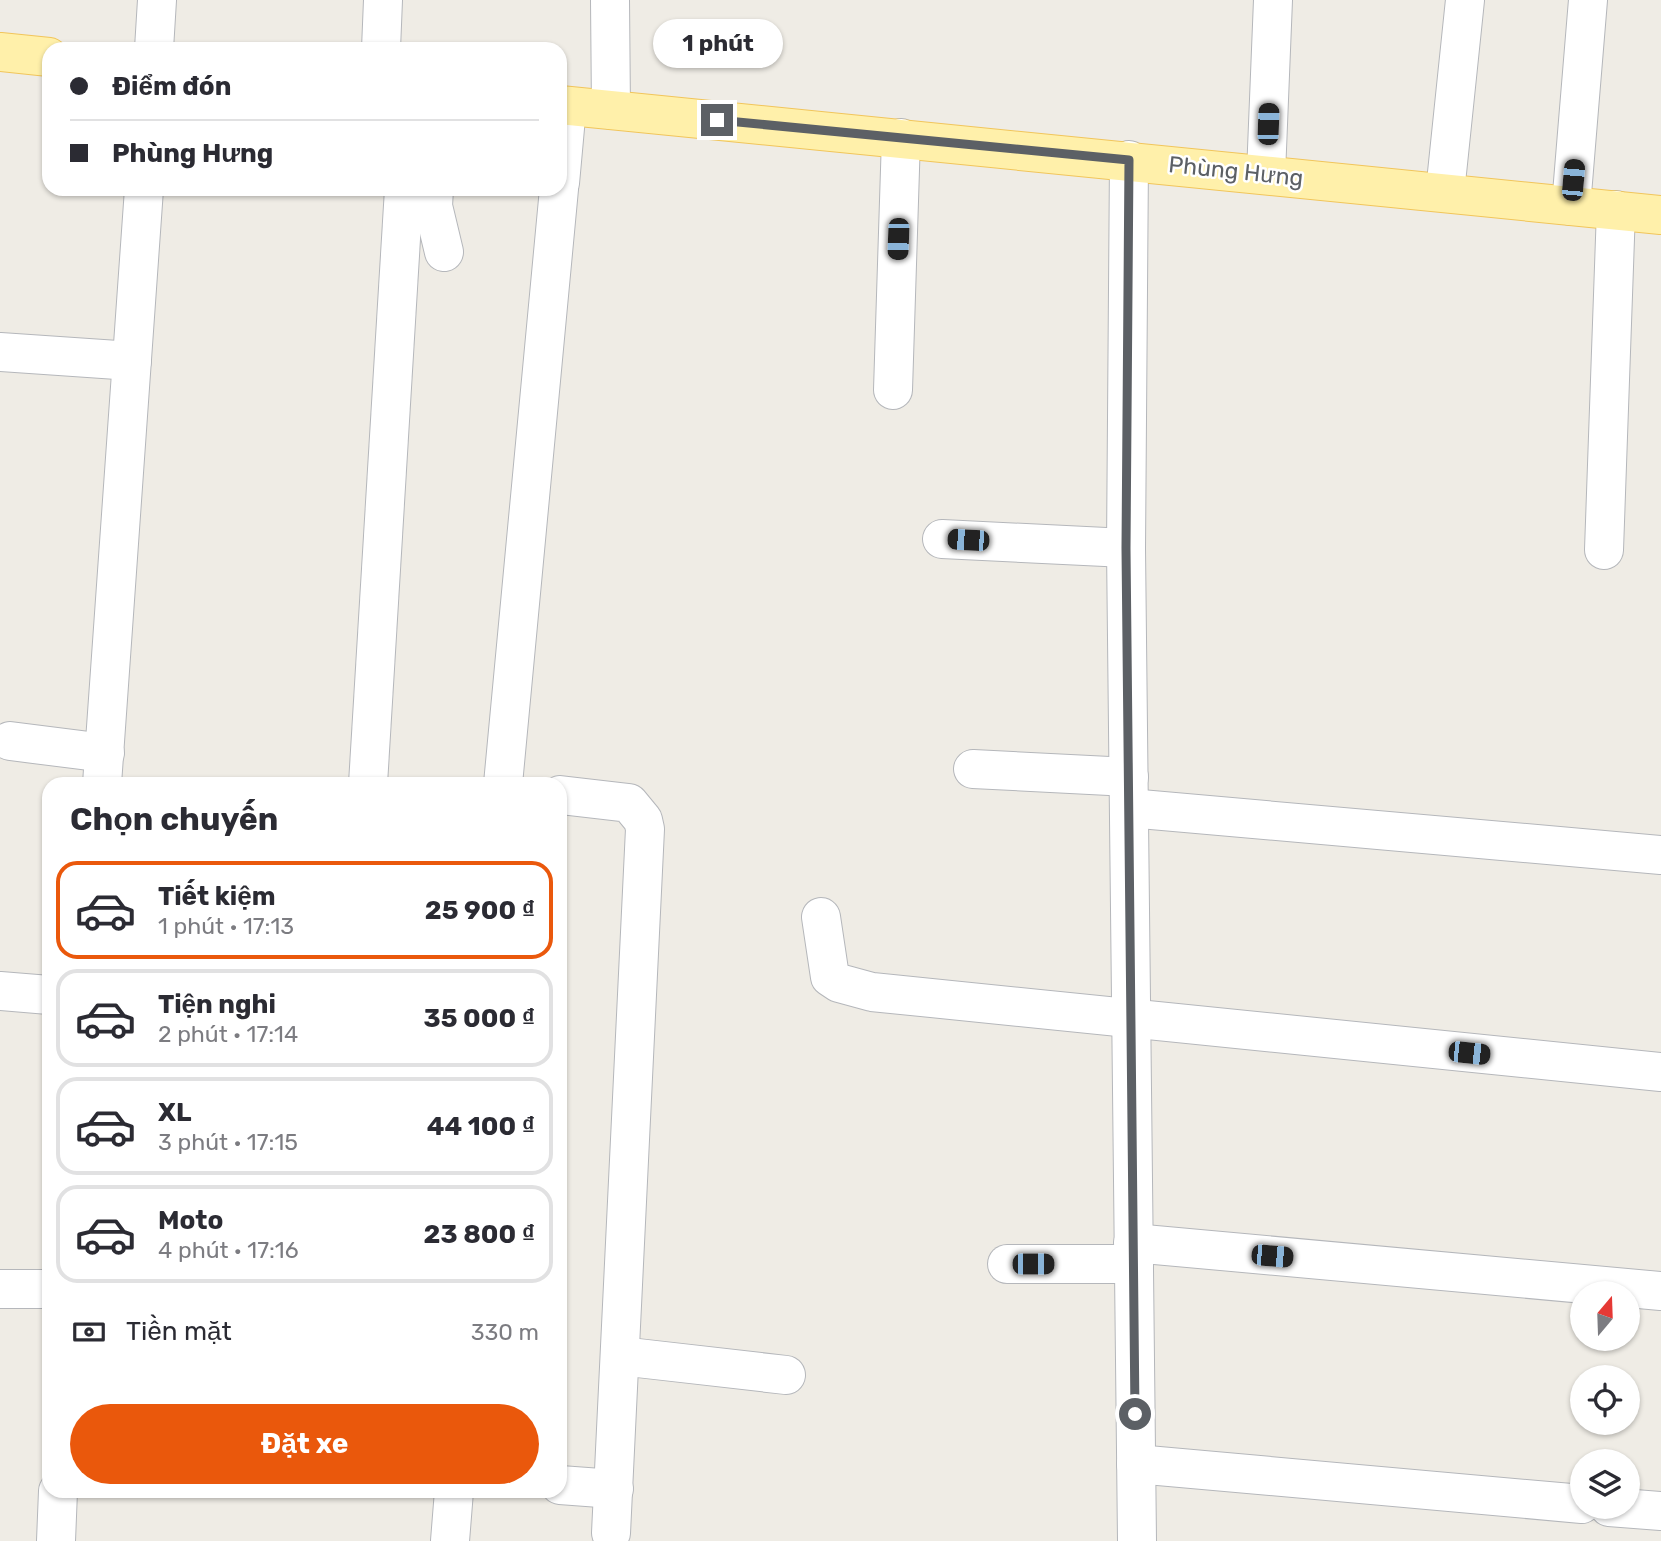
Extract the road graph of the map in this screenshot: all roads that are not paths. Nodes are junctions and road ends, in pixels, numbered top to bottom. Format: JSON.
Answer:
{"nodes":[{"id":1,"x":157,"y":0,"type":"edge"},
{"id":2,"x":383,"y":0,"type":"edge"},
{"id":3,"x":610,"y":0,"type":"edge"},
{"id":4,"x":1273,"y":0,"type":"edge"},
{"id":5,"x":1465,"y":0,"type":"edge"},
{"id":6,"x":1588,"y":0,"type":"edge"},
{"id":7,"x":154,"y":42,"type":"edge"},
{"id":8,"x":381,"y":42,"type":"edge"},
{"id":9,"x":0,"y":52,"type":"edge"},
{"id":10,"x":42,"y":56,"type":"edge"},
{"id":11,"x":567,"y":106,"type":"edge"},
{"id":12,"x":611,"y":110,"type":"junction"},
{"id":13,"x":901,"y":138,"type":"junction"},
{"id":14,"x":1129,"y":160,"type":"junction"},
{"id":15,"x":1266,"y":174,"type":"junction"},
{"id":16,"x":1445,"y":192,"type":"junction"},
{"id":17,"x":144,"y":196,"type":"edge"},
{"id":18,"x":404,"y":196,"type":"edge"},
{"id":19,"x":434,"y":196,"type":"edge"},
{"id":20,"x":558,"y":196,"type":"edge"},
{"id":21,"x":1571,"y":206,"type":"junction"},
{"id":22,"x":1616,"y":210,"type":"junction"},
{"id":23,"x":1661,"y":215,"type":"edge"},
{"id":24,"x":444,"y":252,"type":"dead end"},
{"id":25,"x":0,"y":352,"type":"edge"},
{"id":26,"x":132,"y":361,"type":"junction"},
{"id":27,"x":894,"y":390,"type":"dead end"},
{"id":28,"x":942,"y":539,"type":"dead end"},
{"id":29,"x":1126,"y":548,"type":"junction"},
{"id":30,"x":1604,"y":550,"type":"dead end"},
{"id":31,"x":10,"y":741,"type":"dead end"},
{"id":32,"x":104,"y":768,"type":"edge"},
{"id":33,"x":973,"y":769,"type":"dead end"},
{"id":34,"x":368,"y":777,"type":"edge"},
{"id":35,"x":504,"y":777,"type":"edge"},
{"id":36,"x":1129,"y":793,"type":"junction"},
{"id":37,"x":567,"y":796,"type":"edge"},
{"id":38,"x":1661,"y":855,"type":"edge"},
{"id":39,"x":821,"y":917,"type":"dead end"},
{"id":40,"x":0,"y":991,"type":"edge"},
{"id":41,"x":42,"y":994,"type":"edge"},
{"id":42,"x":1131,"y":1019,"type":"junction"},
{"id":43,"x":1661,"y":1072,"type":"edge"},
{"id":44,"x":1134,"y":1254,"type":"junction"},
{"id":45,"x":1007,"y":1264,"type":"dead end"},
{"id":46,"x":0,"y":1289,"type":"edge"},
{"id":47,"x":42,"y":1289,"type":"edge"},
{"id":48,"x":1661,"y":1291,"type":"edge"},
{"id":49,"x":620,"y":1356,"type":"junction"},
{"id":50,"x":786,"y":1375,"type":"dead end"},
{"id":51,"x":1136,"y":1464,"type":"junction"},
{"id":52,"x":567,"y":1486,"type":"edge"},
{"id":53,"x":614,"y":1489,"type":"junction"},
{"id":54,"x":58,"y":1498,"type":"edge"},
{"id":55,"x":453,"y":1498,"type":"edge"},
{"id":56,"x":1570,"y":1503,"type":"edge"},
{"id":57,"x":1640,"y":1509,"type":"edge"},
{"id":58,"x":1661,"y":1511,"type":"edge"},
{"id":59,"x":611,"y":1533,"type":"dead end"},
{"id":60,"x":56,"y":1541,"type":"edge"},
{"id":61,"x":450,"y":1541,"type":"edge"},
{"id":62,"x":1137,"y":1541,"type":"edge"}],
"edges":[{"from":1,"to":7,"type":"street"},
{"from":2,"to":8,"type":"street"},
{"from":3,"to":12,"type":"street"},
{"from":4,"to":15,"type":"street"},
{"from":5,"to":16,"type":"street"},
{"from":6,"to":21,"type":"street"},
{"from":9,"to":10,"type":"main road"},
{"from":11,"to":12,"type":"main road","name":"Phùng Hưng"},
{"from":12,"to":13,"type":"main road","name":"Phùng Hưng"},
{"from":13,"to":14,"type":"main road","name":"Phùng Hưng"},
{"from":13,"to":27,"type":"street"},
{"from":14,"to":15,"type":"main road","name":"Phùng Hưng"},
{"from":14,"to":29,"type":"street"},
{"from":15,"to":16,"type":"main road","name":"Phùng Hưng"},
{"from":16,"to":21,"type":"main road","name":"Phùng Hưng"},
{"from":17,"to":26,"type":"street"},
{"from":18,"to":34,"type":"street"},
{"from":19,"to":24,"type":"street"},
{"from":20,"to":35,"type":"street"},
{"from":21,"to":22,"type":"main road","name":"Phùng Hưng"},
{"from":22,"to":23,"type":"main road","name":"Phùng Hưng"},
{"from":22,"to":30,"type":"street"},
{"from":25,"to":26,"type":"street"},
{"from":26,"to":32,"type":"street"},
{"from":28,"to":29,"type":"street"},
{"from":29,"to":36,"type":"street"},
{"from":31,"to":32,"type":"street"},
{"from":33,"to":36,"type":"street"},
{"from":36,"to":38,"type":"street"},
{"from":36,"to":42,"type":"street"},
{"from":37,"to":49,"type":"street"},
{"from":39,"to":42,"type":"street"},
{"from":40,"to":41,"type":"street"},
{"from":42,"to":43,"type":"street"},
{"from":42,"to":44,"type":"street"},
{"from":44,"to":45,"type":"street"},
{"from":44,"to":48,"type":"street"},
{"from":44,"to":51,"type":"street"},
{"from":46,"to":47,"type":"street"},
{"from":49,"to":50,"type":"street"},
{"from":49,"to":53,"type":"street"},
{"from":51,"to":56,"type":"street"},
{"from":51,"to":62,"type":"street"},
{"from":52,"to":53,"type":"street"},
{"from":53,"to":59,"type":"street"},
{"from":54,"to":60,"type":"street"},
{"from":55,"to":61,"type":"street"},
{"from":57,"to":58,"type":"street"}]}
